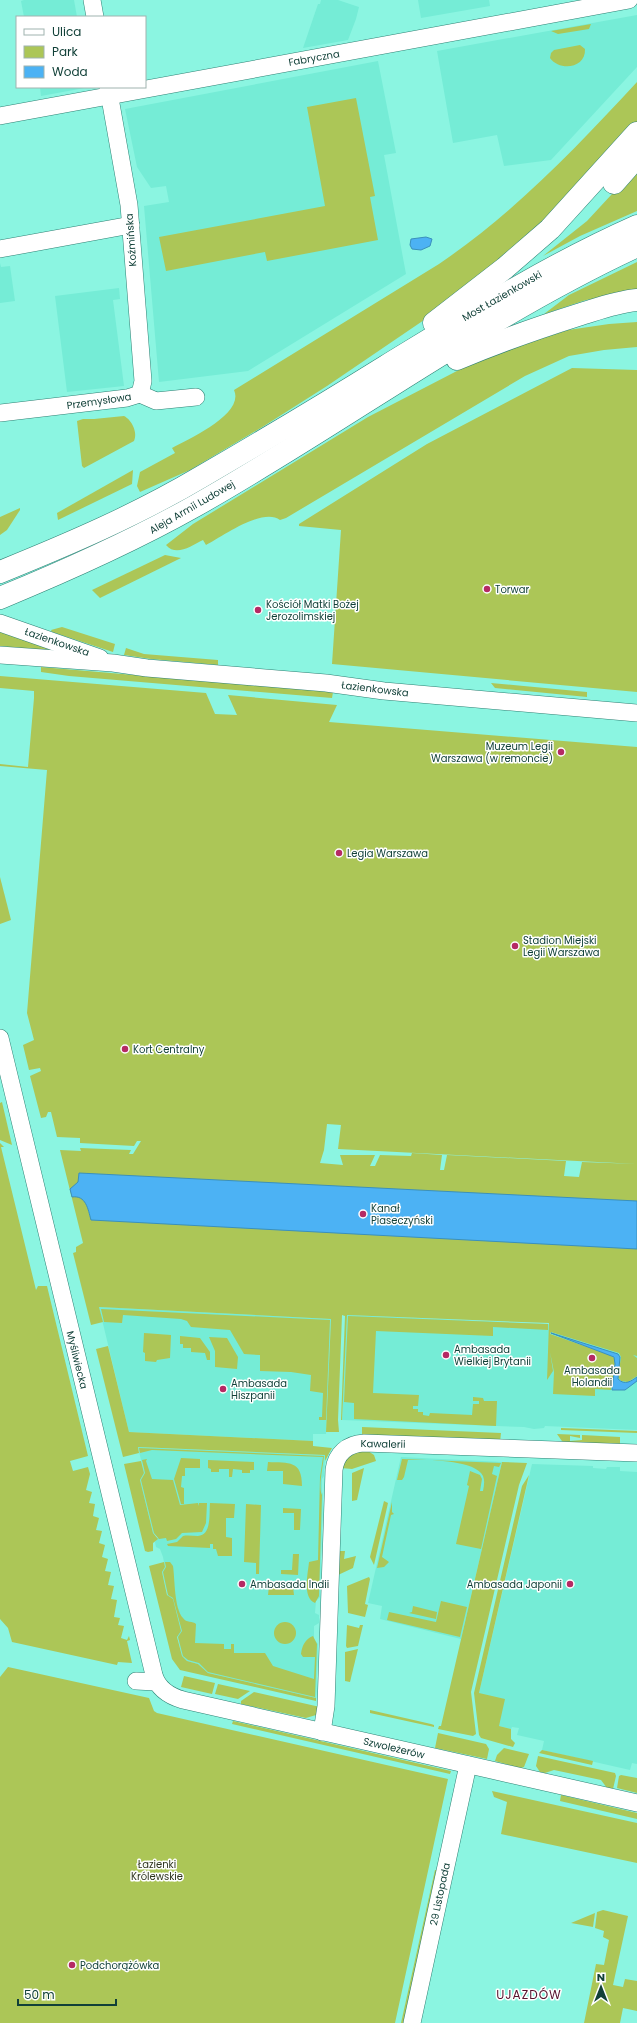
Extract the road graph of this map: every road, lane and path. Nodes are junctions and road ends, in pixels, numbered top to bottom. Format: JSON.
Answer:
{"nodes":[{"id":1,"x":92,"y":0,"type":"edge"},
{"id":2,"x":629,"y":0,"type":"edge"},
{"id":3,"x":95,"y":16,"type":"edge"},
{"id":4,"x":146,"y":85,"type":"edge"},
{"id":5,"x":126,"y":88,"type":"edge"},
{"id":6,"x":109,"y":91,"type":"edge"},
{"id":7,"x":0,"y":116,"type":"edge"},
{"id":8,"x":637,"y":133,"type":"edge"},
{"id":9,"x":637,"y":157,"type":"edge"},
{"id":10,"x":131,"y":225,"type":"junction"},
{"id":11,"x":637,"y":226,"type":"edge"},
{"id":12,"x":550,"y":229,"type":"junction"},
{"id":13,"x":637,"y":246,"type":"edge"},
{"id":14,"x":0,"y":249,"type":"edge"},
{"id":15,"x":637,"y":300,"type":"edge"},
{"id":16,"x":576,"y":316,"type":"junction"},
{"id":17,"x":637,"y":316,"type":"edge"},
{"id":18,"x":372,"y":375,"type":"junction"},
{"id":19,"x":140,"y":394,"type":"junction"},
{"id":20,"x":196,"y":397,"type":"dead end"},
{"id":21,"x":374,"y":397,"type":"junction"},
{"id":22,"x":0,"y":413,"type":"edge"},
{"id":23,"x":7,"y":569,"type":"edge"},
{"id":24,"x":0,"y":598,"type":"edge"},
{"id":25,"x":0,"y":623,"type":"edge"},
{"id":26,"x":0,"y":655,"type":"edge"},
{"id":27,"x":113,"y":663,"type":"junction"},
{"id":28,"x":637,"y":713,"type":"edge"},
{"id":29,"x":0,"y":1038,"type":"edge"},
{"id":30,"x":637,"y":1453,"type":"edge"},
{"id":31,"x":136,"y":1682,"type":"dead end"},
{"id":32,"x":156,"y":1682,"type":"junction"},
{"id":33,"x":322,"y":1732,"type":"junction"},
{"id":34,"x":468,"y":1765,"type":"junction"},
{"id":35,"x":637,"y":1803,"type":"edge"},
{"id":36,"x":412,"y":2023,"type":"edge"}],
"edges":[{"from":1,"to":3,"type":"street"},
{"from":2,"to":4,"type":"street","name":"Fabryczna"},
{"from":5,"to":6,"type":"street","name":"Fabryczna"},
{"from":6,"to":7,"type":"street","name":"Fabryczna"},
{"from":6,"to":10,"type":"street","name":"Koźmińska"},
{"from":8,"to":12,"type":"main road"},
{"from":9,"to":12,"type":"main road"},
{"from":10,"to":14,"type":"street"},
{"from":10,"to":19,"type":"street","name":"Koźmińska"},
{"from":11,"to":18,"type":"main road","name":"Most Łazienkowski"},
{"from":12,"to":18,"type":"main road"},
{"from":13,"to":21,"type":"main road","name":"Most Łazienkowski"},
{"from":15,"to":16,"type":"main road"},
{"from":16,"to":17,"type":"main road"},
{"from":16,"to":21,"type":"main road"},
{"from":18,"to":23,"type":"main road"},
{"from":19,"to":20,"type":"street","name":"Przemysłowa"},
{"from":19,"to":22,"type":"street","name":"Przemysłowa"},
{"from":21,"to":24,"type":"main road","name":"Aleja Armii Ludowej"},
{"from":25,"to":27,"type":"street","name":"Łazienkowska"},
{"from":26,"to":27,"type":"street","name":"Łazienkowska"},
{"from":27,"to":28,"type":"street","name":"Łazienkowska"},
{"from":29,"to":32,"type":"street","name":"Myśliwiecka"},
{"from":30,"to":33,"type":"street","name":"Kawalerii"},
{"from":31,"to":32,"type":"street"},
{"from":32,"to":33,"type":"street","name":"Szwoleżerów"},
{"from":33,"to":34,"type":"street","name":"Szwoleżerów"},
{"from":34,"to":35,"type":"street","name":"Szwoleżerów"},
{"from":34,"to":36,"type":"street","name":"29 Listopada"}]}
